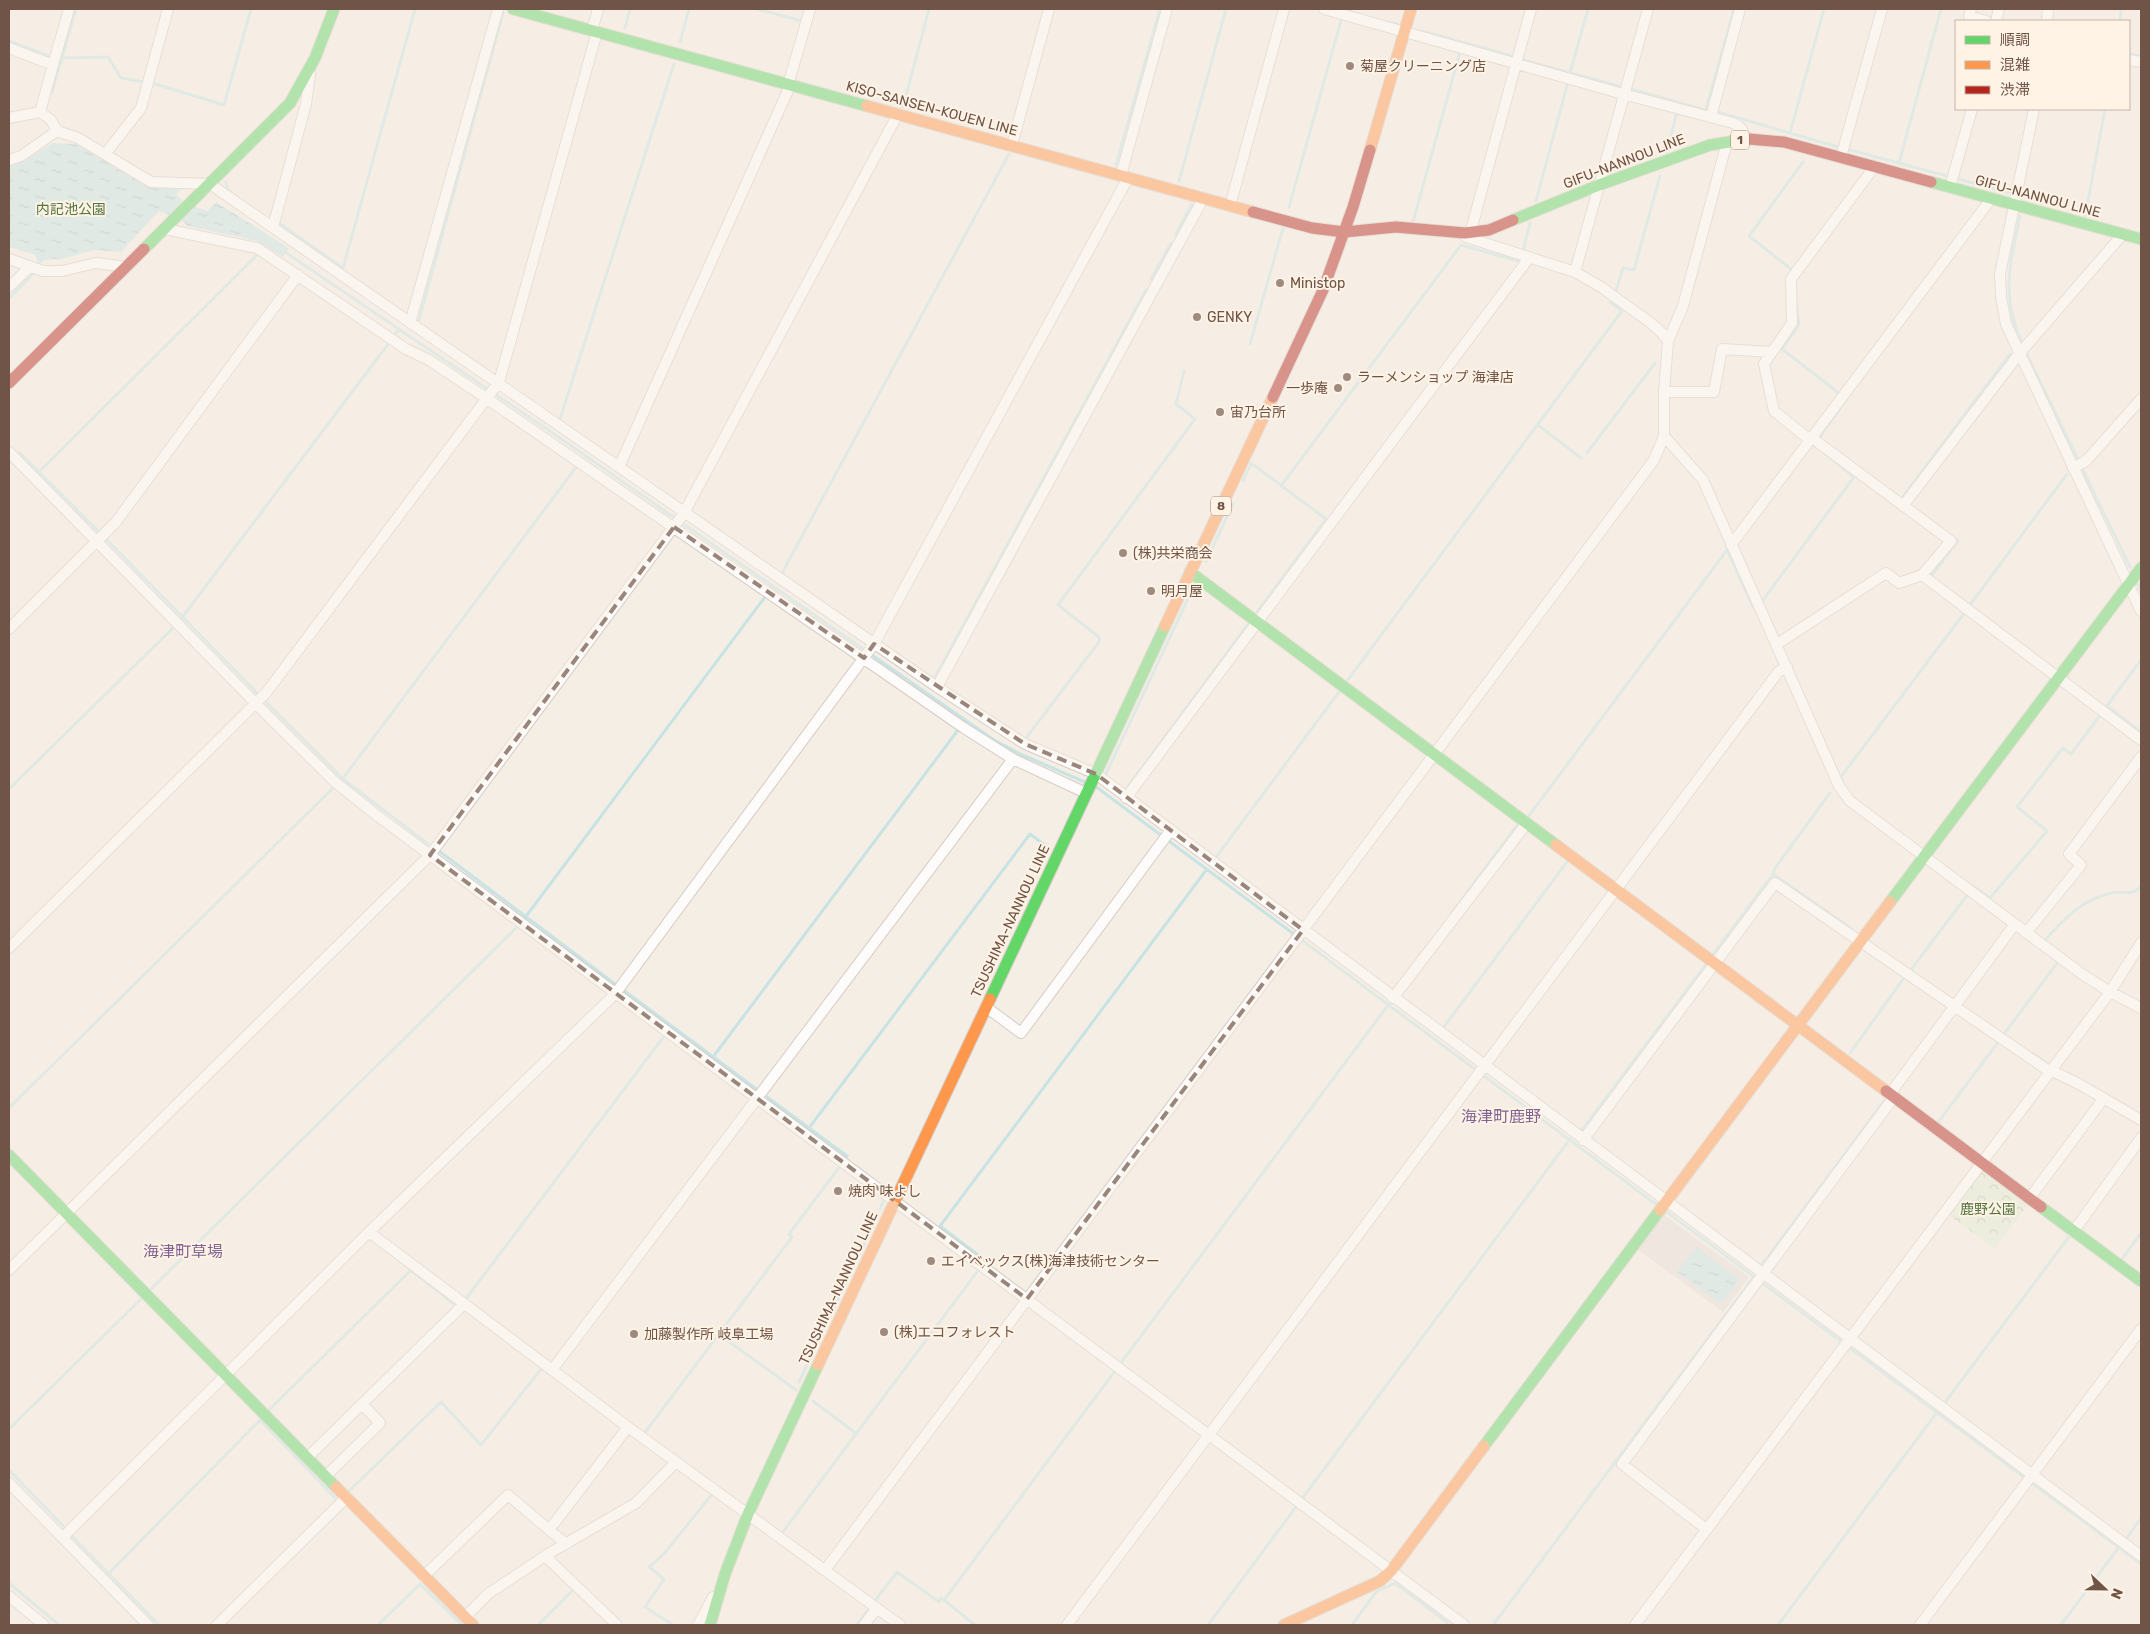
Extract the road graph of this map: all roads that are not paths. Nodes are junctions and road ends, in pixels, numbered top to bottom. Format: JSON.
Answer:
{"nodes":[{"id":1,"x":69,"y":9,"type":"edge"},
{"id":2,"x":168,"y":9,"type":"edge"},
{"id":3,"x":334,"y":9,"type":"edge"},
{"id":4,"x":498,"y":9,"type":"edge"},
{"id":5,"x":512,"y":9,"type":"edge"},
{"id":6,"x":598,"y":9,"type":"edge"},
{"id":7,"x":810,"y":9,"type":"edge"},
{"id":8,"x":1049,"y":9,"type":"edge"},
{"id":9,"x":1167,"y":9,"type":"edge"},
{"id":10,"x":1284,"y":9,"type":"edge"},
{"id":11,"x":1324,"y":9,"type":"edge"},
{"id":12,"x":1411,"y":9,"type":"edge"},
{"id":13,"x":1531,"y":9,"type":"edge"},
{"id":14,"x":1648,"y":9,"type":"edge"},
{"id":15,"x":1740,"y":9,"type":"edge"},
{"id":16,"x":1882,"y":9,"type":"edge"},
{"id":17,"x":1971,"y":9,"type":"edge"},
{"id":18,"x":1983,"y":20,"type":"edge"},
{"id":19,"x":1405,"y":31,"type":"junction"},
{"id":20,"x":594,"y":32,"type":"junction"},
{"id":21,"x":9,"y":48,"type":"edge"},
{"id":22,"x":1516,"y":63,"type":"junction"},
{"id":23,"x":53,"y":65,"type":"junction"},
{"id":24,"x":312,"y":68,"type":"junction"},
{"id":25,"x":789,"y":86,"type":"junction"},
{"id":26,"x":1623,"y":94,"type":"junction"},
{"id":27,"x":1972,"y":110,"type":"edge"},
{"id":28,"x":2034,"y":110,"type":"edge"},
{"id":29,"x":40,"y":112,"type":"junction"},
{"id":30,"x":898,"y":114,"type":"junction"},
{"id":31,"x":1711,"y":117,"type":"junction"},
{"id":32,"x":9,"y":118,"type":"edge"},
{"id":33,"x":56,"y":131,"type":"junction"},
{"id":34,"x":1744,"y":139,"type":"junction"},
{"id":35,"x":1727,"y":142,"type":"junction"},
{"id":36,"x":1012,"y":145,"type":"junction"},
{"id":37,"x":106,"y":153,"type":"junction"},
{"id":38,"x":1841,"y":157,"type":"junction"},
{"id":39,"x":9,"y":160,"type":"edge"},
{"id":40,"x":1875,"y":166,"type":"junction"},
{"id":41,"x":1124,"y":177,"type":"junction"},
{"id":42,"x":210,"y":184,"type":"junction"},
{"id":43,"x":1598,"y":186,"type":"junction"},
{"id":44,"x":1950,"y":187,"type":"junction"},
{"id":45,"x":1204,"y":199,"type":"junction"},
{"id":46,"x":1991,"y":199,"type":"junction"},
{"id":47,"x":2014,"y":205,"type":"junction"},
{"id":48,"x":1230,"y":206,"type":"junction"},
{"id":49,"x":273,"y":227,"type":"junction"},
{"id":50,"x":165,"y":229,"type":"junction"},
{"id":51,"x":1344,"y":232,"type":"junction"},
{"id":52,"x":2123,"y":234,"type":"junction"},
{"id":53,"x":1466,"y":235,"type":"junction"},
{"id":54,"x":2141,"y":239,"type":"edge"},
{"id":55,"x":1527,"y":257,"type":"junction"},
{"id":56,"x":9,"y":259,"type":"edge"},
{"id":57,"x":30,"y":267,"type":"junction"},
{"id":58,"x":127,"y":267,"type":"junction"},
{"id":59,"x":1575,"y":272,"type":"junction"},
{"id":60,"x":298,"y":275,"type":"junction"},
{"id":61,"x":9,"y":287,"type":"edge"},
{"id":62,"x":410,"y":323,"type":"junction"},
{"id":63,"x":1668,"y":341,"type":"junction"},
{"id":64,"x":1772,"y":352,"type":"junction"},
{"id":65,"x":2019,"y":354,"type":"junction"},
{"id":66,"x":9,"y":383,"type":"edge"},
{"id":67,"x":497,"y":384,"type":"junction"},
{"id":68,"x":1664,"y":392,"type":"junction"},
{"id":69,"x":487,"y":398,"type":"junction"},
{"id":70,"x":2141,"y":398,"type":"edge"},
{"id":71,"x":1664,"y":436,"type":"junction"},
{"id":72,"x":1811,"y":439,"type":"junction"},
{"id":73,"x":9,"y":452,"type":"edge"},
{"id":74,"x":619,"y":467,"type":"junction"},
{"id":75,"x":2073,"y":468,"type":"junction"},
{"id":76,"x":1903,"y":506,"type":"junction"},
{"id":77,"x":684,"y":514,"type":"junction"},
{"id":78,"x":674,"y":527,"type":"junction"},
{"id":79,"x":98,"y":541,"type":"junction"},
{"id":80,"x":1731,"y":545,"type":"junction"},
{"id":81,"x":2141,"y":568,"type":"edge"},
{"id":82,"x":1190,"y":572,"type":"junction"},
{"id":83,"x":1922,"y":575,"type":"junction"},
{"id":84,"x":2128,"y":584,"type":"junction"},
{"id":85,"x":2141,"y":611,"type":"edge"},
{"id":86,"x":1258,"y":622,"type":"junction"},
{"id":87,"x":9,"y":629,"type":"edge"},
{"id":88,"x":1777,"y":644,"type":"junction"},
{"id":89,"x":873,"y":645,"type":"junction"},
{"id":90,"x":864,"y":658,"type":"junction"},
{"id":91,"x":1787,"y":667,"type":"junction"},
{"id":92,"x":2058,"y":676,"type":"junction"},
{"id":93,"x":937,"y":687,"type":"junction"},
{"id":94,"x":257,"y":703,"type":"junction"},
{"id":95,"x":2141,"y":740,"type":"edge"},
{"id":96,"x":1434,"y":754,"type":"junction"},
{"id":97,"x":2141,"y":757,"type":"edge"},
{"id":98,"x":1013,"y":759,"type":"junction"},
{"id":99,"x":1095,"y":776,"type":"junction"},
{"id":100,"x":1087,"y":791,"type":"junction"},
{"id":101,"x":1126,"y":798,"type":"junction"},
{"id":102,"x":1526,"y":823,"type":"junction"},
{"id":103,"x":1169,"y":832,"type":"junction"},
{"id":104,"x":430,"y":854,"type":"junction"},
{"id":105,"x":1924,"y":856,"type":"junction"},
{"id":106,"x":1616,"y":889,"type":"junction"},
{"id":107,"x":2015,"y":924,"type":"junction"},
{"id":108,"x":2026,"y":933,"type":"junction"},
{"id":109,"x":1300,"y":934,"type":"junction"},
{"id":110,"x":1862,"y":939,"type":"junction"},
{"id":111,"x":2141,"y":943,"type":"edge"},
{"id":112,"x":9,"y":948,"type":"edge"},
{"id":113,"x":1711,"y":961,"type":"junction"},
{"id":114,"x":2110,"y":992,"type":"junction"},
{"id":115,"x":615,"y":994,"type":"junction"},
{"id":116,"x":1394,"y":998,"type":"junction"},
{"id":117,"x":1956,"y":1003,"type":"junction"},
{"id":118,"x":986,"y":1007,"type":"junction"},
{"id":119,"x":2141,"y":1008,"type":"edge"},
{"id":120,"x":1798,"y":1026,"type":"junction"},
{"id":121,"x":1482,"y":1071,"type":"junction"},
{"id":122,"x":2049,"y":1071,"type":"junction"},
{"id":123,"x":1892,"y":1095,"type":"junction"},
{"id":124,"x":2104,"y":1098,"type":"junction"},
{"id":125,"x":758,"y":1099,"type":"junction"},
{"id":126,"x":2141,"y":1120,"type":"edge"},
{"id":127,"x":1580,"y":1137,"type":"junction"},
{"id":128,"x":2141,"y":1138,"type":"edge"},
{"id":129,"x":9,"y":1155,"type":"edge"},
{"id":130,"x":1981,"y":1162,"type":"junction"},
{"id":131,"x":2029,"y":1198,"type":"junction"},
{"id":132,"x":895,"y":1202,"type":"junction"},
{"id":133,"x":1663,"y":1205,"type":"junction"},
{"id":134,"x":66,"y":1214,"type":"junction"},
{"id":135,"x":369,"y":1232,"type":"junction"},
{"id":136,"x":2073,"y":1232,"type":"junction"},
{"id":137,"x":9,"y":1270,"type":"edge"},
{"id":138,"x":1759,"y":1278,"type":"junction"},
{"id":139,"x":2141,"y":1281,"type":"edge"},
{"id":140,"x":1027,"y":1299,"type":"junction"},
{"id":141,"x":464,"y":1304,"type":"junction"},
{"id":142,"x":2141,"y":1329,"type":"edge"},
{"id":143,"x":1846,"y":1342,"type":"junction"},
{"id":144,"x":552,"y":1370,"type":"junction"},
{"id":145,"x":227,"y":1375,"type":"junction"},
{"id":146,"x":362,"y":1404,"type":"junction"},
{"id":147,"x":628,"y":1427,"type":"junction"},
{"id":148,"x":1209,"y":1435,"type":"junction"},
{"id":149,"x":308,"y":1457,"type":"junction"},
{"id":150,"x":676,"y":1462,"type":"junction"},
{"id":151,"x":326,"y":1476,"type":"junction"},
{"id":152,"x":2030,"y":1478,"type":"junction"},
{"id":153,"x":9,"y":1483,"type":"edge"},
{"id":154,"x":347,"y":1497,"type":"junction"},
{"id":155,"x":748,"y":1514,"type":"junction"},
{"id":156,"x":1706,"y":1529,"type":"junction"},
{"id":157,"x":549,"y":1530,"type":"junction"},
{"id":158,"x":63,"y":1537,"type":"junction"},
{"id":159,"x":566,"y":1544,"type":"junction"},
{"id":160,"x":545,"y":1556,"type":"junction"},
{"id":161,"x":2141,"y":1556,"type":"edge"},
{"id":162,"x":825,"y":1570,"type":"junction"},
{"id":163,"x":1391,"y":1570,"type":"junction"},
{"id":164,"x":725,"y":1574,"type":"junction"},
{"id":165,"x":424,"y":1576,"type":"junction"},
{"id":166,"x":9,"y":1596,"type":"edge"},
{"id":167,"x":877,"y":1608,"type":"junction"},
{"id":168,"x":469,"y":1621,"type":"edge"},
{"id":169,"x":1458,"y":1623,"type":"edge"},
{"id":170,"x":44,"y":1625,"type":"edge"},
{"id":171,"x":148,"y":1625,"type":"edge"},
{"id":172,"x":217,"y":1625,"type":"edge"},
{"id":173,"x":617,"y":1625,"type":"edge"},
{"id":174,"x":698,"y":1625,"type":"edge"},
{"id":175,"x":710,"y":1625,"type":"edge"},
{"id":176,"x":864,"y":1625,"type":"edge"},
{"id":177,"x":900,"y":1625,"type":"edge"},
{"id":178,"x":1067,"y":1625,"type":"edge"},
{"id":179,"x":1284,"y":1625,"type":"edge"},
{"id":180,"x":1635,"y":1625,"type":"edge"},
{"id":181,"x":1920,"y":1625,"type":"edge"}],
"edges":[{"from":1,"to":23,"type":"street"},
{"from":2,"to":37,"type":"street"},
{"from":3,"to":24,"type":"street"},
{"from":4,"to":62,"type":"street"},
{"from":5,"to":20,"type":"street","name":"KISO-SANSEN-KOUEN LINE"},
{"from":6,"to":20,"type":"street"},
{"from":7,"to":25,"type":"street"},
{"from":8,"to":36,"type":"street"},
{"from":9,"to":41,"type":"street"},
{"from":10,"to":48,"type":"street"},
{"from":11,"to":19,"type":"street"},
{"from":12,"to":19,"type":"street"},
{"from":13,"to":22,"type":"street"},
{"from":14,"to":26,"type":"street"},
{"from":15,"to":31,"type":"street"},
{"from":16,"to":38,"type":"street"},
{"from":17,"to":18,"type":"street"},
{"from":19,"to":22,"type":"street"},
{"from":19,"to":51,"type":"street"},
{"from":20,"to":25,"type":"street","name":"KISO-SANSEN-KOUEN LINE"},
{"from":20,"to":67,"type":"street"},
{"from":21,"to":23,"type":"street"},
{"from":22,"to":26,"type":"street"},
{"from":22,"to":53,"type":"street"},
{"from":23,"to":29,"type":"street"},
{"from":24,"to":42,"type":"street"},
{"from":24,"to":49,"type":"street"},
{"from":25,"to":30,"type":"street","name":"KISO-SANSEN-KOUEN LINE"},
{"from":25,"to":74,"type":"street"},
{"from":26,"to":31,"type":"street"},
{"from":26,"to":43,"type":"street"},
{"from":27,"to":44,"type":"street"},
{"from":28,"to":47,"type":"street"},
{"from":29,"to":32,"type":"street"},
{"from":29,"to":33,"type":"street"},
{"from":30,"to":36,"type":"street","name":"KISO-SANSEN-KOUEN LINE"},
{"from":30,"to":77,"type":"street"},
{"from":31,"to":34,"type":"street"},
{"from":33,"to":37,"type":"street"},
{"from":33,"to":39,"type":"street"},
{"from":34,"to":35,"type":"street","name":"GIFU-NANNOU LINE","number":"1"},
{"from":34,"to":38,"type":"street","name":"GIFU-NANNOU LINE","number":"1"},
{"from":35,"to":43,"type":"street","name":"GIFU-NANNOU LINE","number":"1"},
{"from":35,"to":63,"type":"street"},
{"from":36,"to":41,"type":"street","name":"KISO-SANSEN-KOUEN LINE"},
{"from":37,"to":42,"type":"street"},
{"from":38,"to":40,"type":"street","name":"GIFU-NANNOU LINE","number":"1"},
{"from":40,"to":44,"type":"street","name":"GIFU-NANNOU LINE","number":"1"},
{"from":40,"to":64,"type":"street"},
{"from":41,"to":45,"type":"street","name":"KISO-SANSEN-KOUEN LINE"},
{"from":41,"to":89,"type":"street"},
{"from":42,"to":49,"type":"street"},
{"from":42,"to":50,"type":"street"},
{"from":43,"to":53,"type":"street","name":"GIFU-NANNOU LINE","number":"1"},
{"from":43,"to":59,"type":"street"},
{"from":44,"to":46,"type":"street","name":"GIFU-NANNOU LINE","number":"1"},
{"from":45,"to":48,"type":"street","name":"KISO-SANSEN-KOUEN LINE"},
{"from":45,"to":93,"type":"street"},
{"from":46,"to":47,"type":"street","name":"GIFU-NANNOU LINE","number":"1"},
{"from":46,"to":72,"type":"street"},
{"from":47,"to":52,"type":"street","name":"GIFU-NANNOU LINE","number":"1"},
{"from":47,"to":65,"type":"street"},
{"from":48,"to":51,"type":"street","name":"KISO-SANSEN-KOUEN LINE"},
{"from":49,"to":62,"type":"street"},
{"from":50,"to":58,"type":"street"},
{"from":50,"to":60,"type":"street"},
{"from":51,"to":53,"type":"street","name":"GIFU-NANNOU LINE","number":"1"},
{"from":51,"to":82,"type":"street","name":"TSUSHIMA-NANNOU LINE","number":"8"},
{"from":52,"to":54,"type":"street","name":"GIFU-NANNOU LINE","number":"1"},
{"from":52,"to":65,"type":"street"},
{"from":53,"to":55,"type":"street"},
{"from":55,"to":59,"type":"street"},
{"from":55,"to":86,"type":"street"},
{"from":56,"to":57,"type":"street"},
{"from":57,"to":58,"type":"street"},
{"from":57,"to":61,"type":"street"},
{"from":58,"to":66,"type":"street"},
{"from":59,"to":63,"type":"street"},
{"from":60,"to":69,"type":"street"},
{"from":60,"to":79,"type":"street"},
{"from":62,"to":67,"type":"street"},
{"from":63,"to":68,"type":"street"},
{"from":64,"to":68,"type":"street"},
{"from":64,"to":72,"type":"street"},
{"from":65,"to":75,"type":"street"},
{"from":65,"to":76,"type":"street"},
{"from":67,"to":69,"type":"street"},
{"from":67,"to":74,"type":"street"},
{"from":68,"to":71,"type":"street"},
{"from":69,"to":78,"type":"street"},
{"from":69,"to":94,"type":"street"},
{"from":70,"to":75,"type":"street"},
{"from":71,"to":80,"type":"street"},
{"from":71,"to":96,"type":"street"},
{"from":72,"to":76,"type":"street"},
{"from":72,"to":80,"type":"street"},
{"from":73,"to":79,"type":"street"},
{"from":74,"to":77,"type":"street"},
{"from":75,"to":84,"type":"street"},
{"from":76,"to":83,"type":"street"},
{"from":77,"to":78,"type":"street"},
{"from":77,"to":89,"type":"street"},
{"from":78,"to":90,"type":"street"},
{"from":78,"to":104,"type":"street"},
{"from":79,"to":87,"type":"street"},
{"from":79,"to":94,"type":"street"},
{"from":80,"to":88,"type":"street"},
{"from":81,"to":84,"type":"street"},
{"from":82,"to":86,"type":"street"},
{"from":82,"to":99,"type":"street","name":"TSUSHIMA-NANNOU LINE","number":"8"},
{"from":83,"to":88,"type":"street"},
{"from":83,"to":92,"type":"street"},
{"from":84,"to":85,"type":"street"},
{"from":84,"to":92,"type":"street"},
{"from":86,"to":96,"type":"street"},
{"from":86,"to":101,"type":"street"},
{"from":88,"to":91,"type":"street"},
{"from":89,"to":90,"type":"street"},
{"from":89,"to":93,"type":"street"},
{"from":90,"to":98,"type":"street"},
{"from":90,"to":115,"type":"street"},
{"from":91,"to":105,"type":"street"},
{"from":91,"to":106,"type":"street"},
{"from":92,"to":95,"type":"street"},
{"from":92,"to":105,"type":"street"},
{"from":93,"to":99,"type":"street"},
{"from":94,"to":104,"type":"street"},
{"from":94,"to":112,"type":"street"},
{"from":96,"to":102,"type":"street"},
{"from":96,"to":109,"type":"street"},
{"from":97,"to":108,"type":"street"},
{"from":98,"to":100,"type":"street"},
{"from":98,"to":125,"type":"street"},
{"from":99,"to":100,"type":"street","name":"TSUSHIMA-NANNOU LINE","number":"8"},
{"from":99,"to":101,"type":"street"},
{"from":100,"to":118,"type":"street","name":"TSUSHIMA-NANNOU LINE","number":"8"},
{"from":101,"to":103,"type":"street"},
{"from":102,"to":106,"type":"street"},
{"from":102,"to":116,"type":"street"},
{"from":103,"to":109,"type":"street"},
{"from":103,"to":118,"type":"street"},
{"from":104,"to":115,"type":"street"},
{"from":104,"to":134,"type":"street"},
{"from":105,"to":107,"type":"street"},
{"from":105,"to":110,"type":"street"},
{"from":106,"to":113,"type":"street"},
{"from":106,"to":121,"type":"street"},
{"from":107,"to":108,"type":"street"},
{"from":107,"to":117,"type":"street"},
{"from":108,"to":114,"type":"street"},
{"from":109,"to":116,"type":"street"},
{"from":109,"to":140,"type":"street"},
{"from":110,"to":113,"type":"street"},
{"from":110,"to":117,"type":"street"},
{"from":110,"to":120,"type":"street"},
{"from":111,"to":114,"type":"street"},
{"from":113,"to":120,"type":"street"},
{"from":113,"to":127,"type":"street"},
{"from":114,"to":119,"type":"street"},
{"from":114,"to":122,"type":"street"},
{"from":115,"to":125,"type":"street"},
{"from":115,"to":135,"type":"street"},
{"from":116,"to":121,"type":"street"},
{"from":117,"to":122,"type":"street"},
{"from":117,"to":123,"type":"street"},
{"from":118,"to":132,"type":"street","name":"TSUSHIMA-NANNOU LINE","number":"8"},
{"from":120,"to":123,"type":"street"},
{"from":120,"to":133,"type":"street"},
{"from":121,"to":127,"type":"street"},
{"from":121,"to":148,"type":"street"},
{"from":122,"to":124,"type":"street"},
{"from":122,"to":130,"type":"street"},
{"from":123,"to":130,"type":"street"},
{"from":123,"to":138,"type":"street"},
{"from":124,"to":126,"type":"street"},
{"from":124,"to":131,"type":"street"},
{"from":125,"to":132,"type":"street"},
{"from":125,"to":144,"type":"street"},
{"from":127,"to":133,"type":"street"},
{"from":128,"to":136,"type":"street"},
{"from":129,"to":134,"type":"street"},
{"from":130,"to":131,"type":"street"},
{"from":130,"to":143,"type":"street"},
{"from":131,"to":136,"type":"street"},
{"from":132,"to":140,"type":"street"},
{"from":132,"to":155,"type":"street","name":"TSUSHIMA-NANNOU LINE","number":"8"},
{"from":133,"to":138,"type":"street"},
{"from":133,"to":163,"type":"street"},
{"from":134,"to":137,"type":"street"},
{"from":134,"to":145,"type":"street"},
{"from":135,"to":141,"type":"street"},
{"from":135,"to":145,"type":"street"},
{"from":136,"to":139,"type":"street"},
{"from":138,"to":143,"type":"street"},
{"from":138,"to":156,"type":"street"},
{"from":140,"to":148,"type":"street"},
{"from":140,"to":162,"type":"street"},
{"from":141,"to":144,"type":"street"},
{"from":141,"to":146,"type":"street"},
{"from":142,"to":152,"type":"street"},
{"from":143,"to":152,"type":"street"},
{"from":143,"to":156,"type":"street"},
{"from":144,"to":147,"type":"street"},
{"from":145,"to":149,"type":"street"},
{"from":145,"to":158,"type":"street"},
{"from":146,"to":149,"type":"street"},
{"from":146,"to":151,"type":"street"},
{"from":147,"to":150,"type":"street"},
{"from":147,"to":157,"type":"street"},
{"from":148,"to":163,"type":"street"},
{"from":148,"to":178,"type":"street"},
{"from":149,"to":151,"type":"street"},
{"from":150,"to":155,"type":"street"},
{"from":150,"to":159,"type":"street"},
{"from":151,"to":154,"type":"street"},
{"from":152,"to":161,"type":"street"},
{"from":152,"to":181,"type":"street"},
{"from":153,"to":158,"type":"street"},
{"from":154,"to":165,"type":"street"},
{"from":154,"to":172,"type":"street"},
{"from":155,"to":162,"type":"street"},
{"from":155,"to":164,"type":"street","name":"TSUSHIMA-NANNOU LINE","number":"8"},
{"from":156,"to":180,"type":"street"},
{"from":157,"to":159,"type":"street"},
{"from":157,"to":165,"type":"street"},
{"from":158,"to":171,"type":"street"},
{"from":159,"to":160,"type":"street"},
{"from":160,"to":168,"type":"street"},
{"from":160,"to":173,"type":"street"},
{"from":162,"to":167,"type":"street"},
{"from":163,"to":169,"type":"street"},
{"from":163,"to":179,"type":"street"},
{"from":164,"to":174,"type":"street"},
{"from":164,"to":175,"type":"street","name":"TSUSHIMA-NANNOU LINE","number":"8"},
{"from":165,"to":168,"type":"street"},
{"from":166,"to":170,"type":"street"},
{"from":167,"to":176,"type":"street"},
{"from":167,"to":177,"type":"street"}]}
